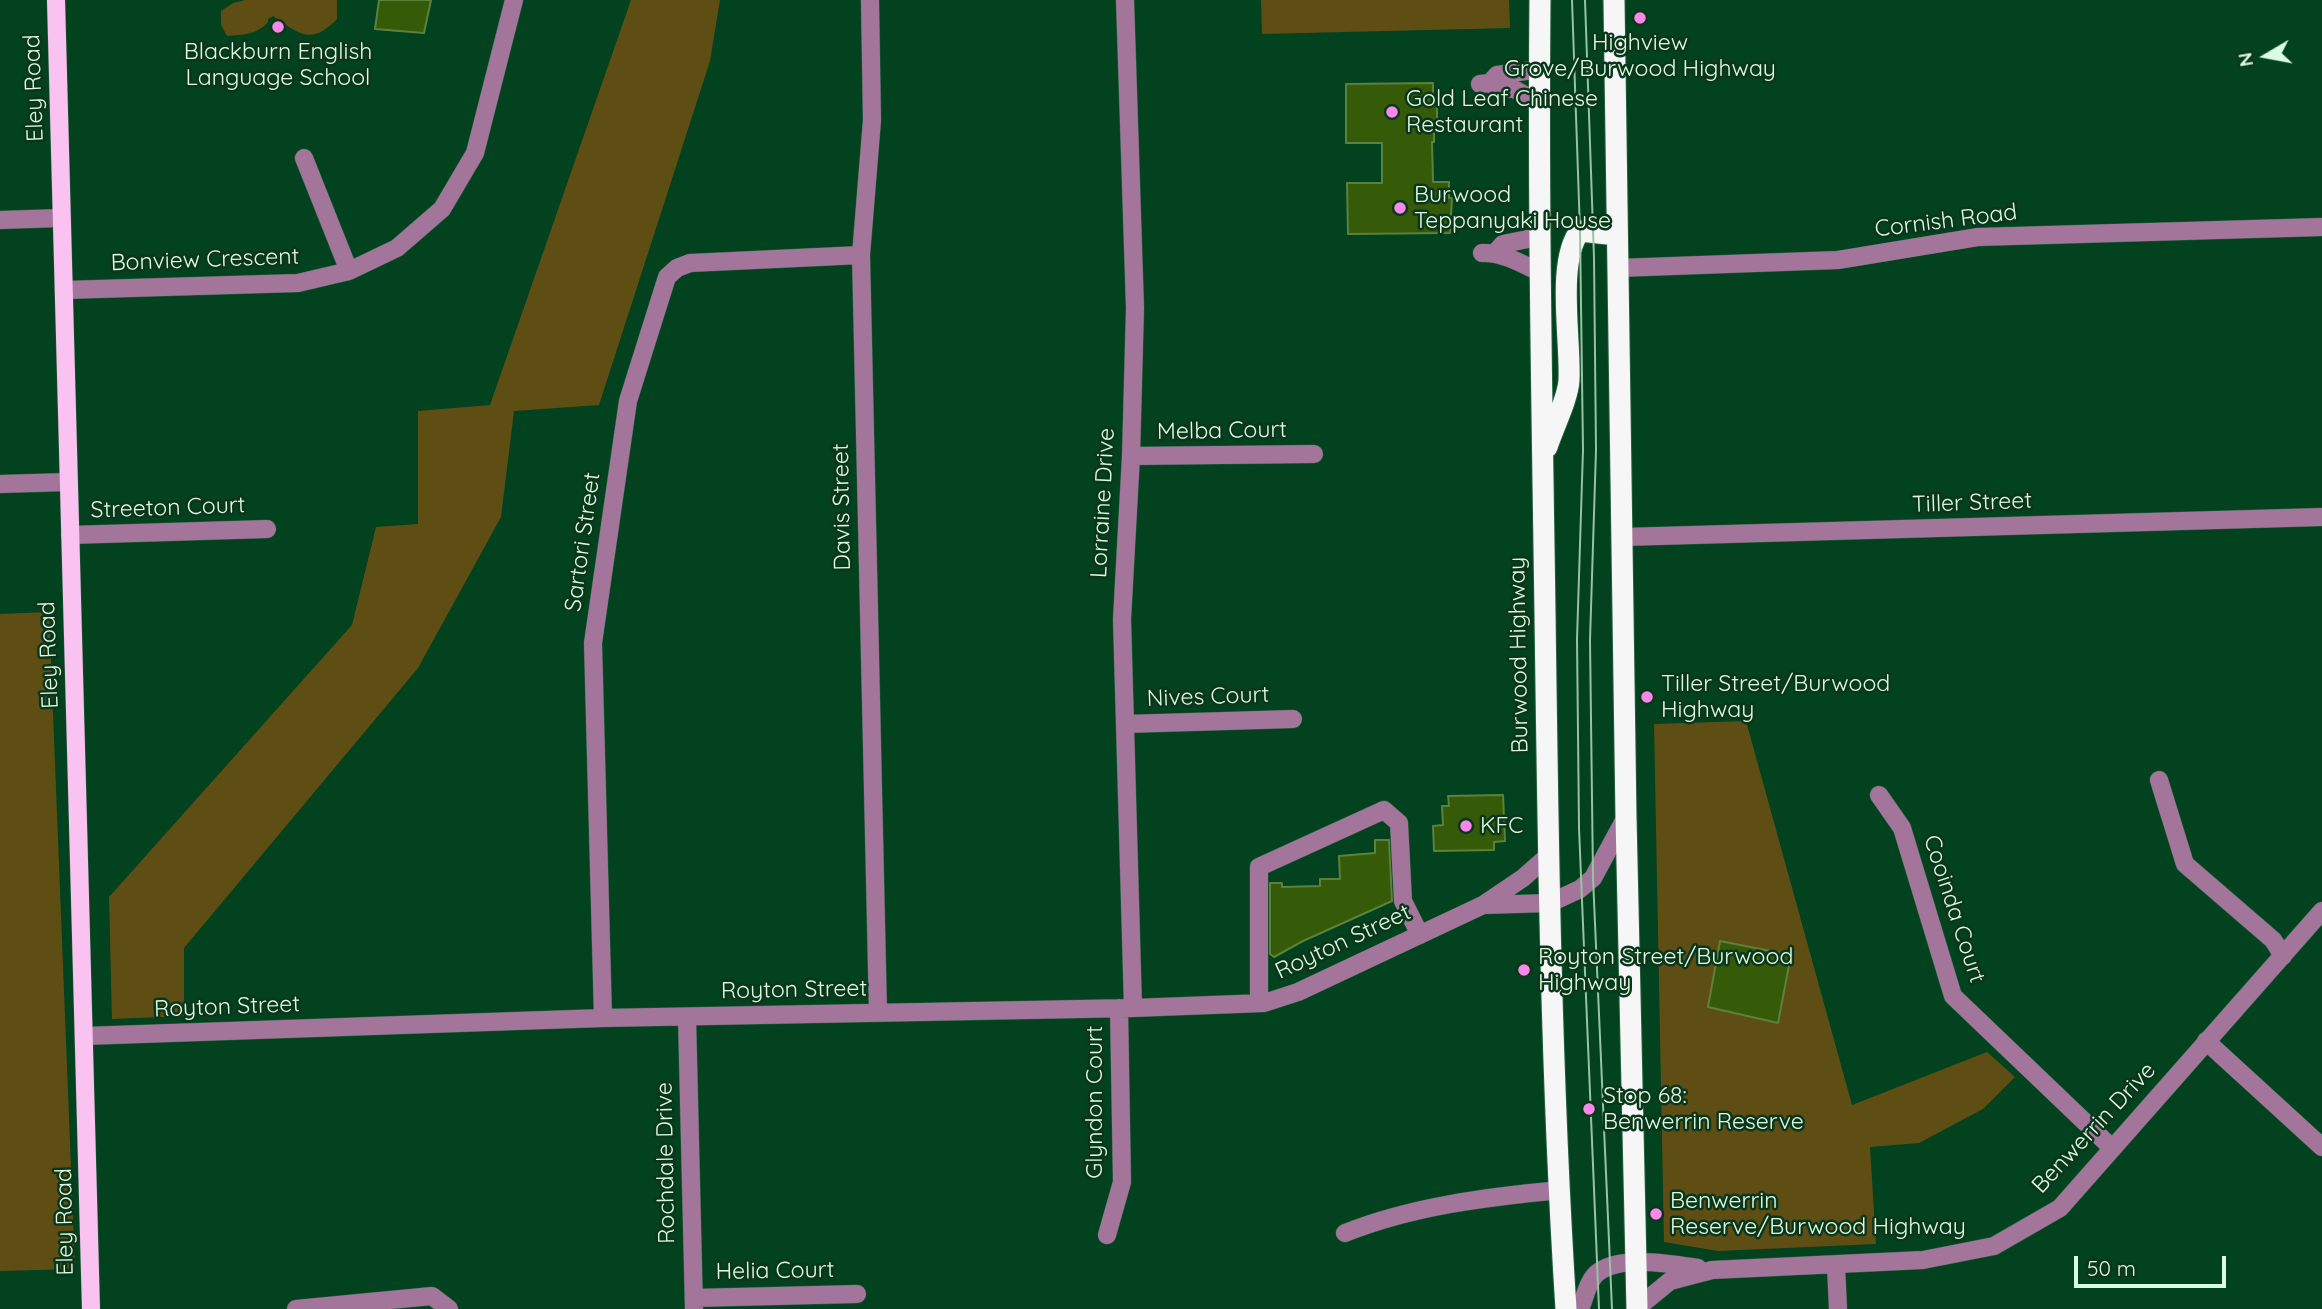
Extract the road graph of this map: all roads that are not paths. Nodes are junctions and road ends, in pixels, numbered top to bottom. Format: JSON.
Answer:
{"nodes":[{"id":1,"x":56,"y":0,"type":"edge"},
{"id":2,"x":514,"y":0,"type":"edge"},
{"id":3,"x":870,"y":0,"type":"edge"},
{"id":4,"x":1125,"y":0,"type":"edge"},
{"id":5,"x":1541,"y":0,"type":"edge"},
{"id":6,"x":1614,"y":0,"type":"edge"},
{"id":7,"x":1540,"y":69,"type":"junction"},
{"id":8,"x":1539,"y":103,"type":"junction"},
{"id":9,"x":304,"y":158,"type":"dead end"},
{"id":10,"x":61,"y":218,"type":"junction"},
{"id":11,"x":0,"y":220,"type":"edge"},
{"id":12,"x":2322,"y":227,"type":"edge"},
{"id":13,"x":1617,"y":234,"type":"junction"},
{"id":14,"x":1538,"y":236,"type":"junction"},
{"id":15,"x":861,"y":255,"type":"junction"},
{"id":16,"x":1618,"y":268,"type":"junction"},
{"id":17,"x":349,"y":271,"type":"junction"},
{"id":18,"x":1539,"y":272,"type":"junction"},
{"id":19,"x":64,"y":290,"type":"junction"},
{"id":20,"x":1314,"y":454,"type":"dead end"},
{"id":21,"x":1131,"y":456,"type":"junction"},
{"id":22,"x":1543,"y":458,"type":"junction"},
{"id":23,"x":68,"y":482,"type":"junction"},
{"id":24,"x":0,"y":484,"type":"edge"},
{"id":25,"x":2322,"y":517,"type":"edge"},
{"id":26,"x":267,"y":529,"type":"dead end"},
{"id":27,"x":70,"y":535,"type":"junction"},
{"id":28,"x":1623,"y":537,"type":"junction"},
{"id":29,"x":1293,"y":719,"type":"dead end"},
{"id":30,"x":1125,"y":724,"type":"junction"},
{"id":31,"x":2159,"y":780,"type":"dead end"},
{"id":32,"x":1879,"y":795,"type":"dead end"},
{"id":33,"x":1626,"y":817,"type":"junction"},
{"id":34,"x":1549,"y":855,"type":"junction"},
{"id":35,"x":1550,"y":903,"type":"junction"},
{"id":36,"x":1483,"y":905,"type":"junction"},
{"id":37,"x":2322,"y":911,"type":"edge"},
{"id":38,"x":1420,"y":934,"type":"junction"},
{"id":39,"x":2283,"y":956,"type":"junction"},
{"id":40,"x":1259,"y":1003,"type":"junction"},
{"id":41,"x":1126,"y":1008,"type":"junction"},
{"id":42,"x":878,"y":1012,"type":"junction"},
{"id":43,"x":687,"y":1017,"type":"junction"},
{"id":44,"x":603,"y":1018,"type":"junction"},
{"id":45,"x":84,"y":1036,"type":"junction"},
{"id":46,"x":2206,"y":1041,"type":"junction"},
{"id":47,"x":2112,"y":1147,"type":"junction"},
{"id":48,"x":2322,"y":1147,"type":"edge"},
{"id":49,"x":1560,"y":1190,"type":"junction"},
{"id":50,"x":1345,"y":1233,"type":"dead end"},
{"id":51,"x":1107,"y":1235,"type":"dead end"},
{"id":52,"x":1636,"y":1262,"type":"junction"},
{"id":53,"x":1836,"y":1266,"type":"junction"},
{"id":54,"x":1712,"y":1270,"type":"junction"},
{"id":55,"x":857,"y":1294,"type":"dead end"},
{"id":56,"x":694,"y":1303,"type":"edge"},
{"id":57,"x":91,"y":1309,"type":"edge"},
{"id":58,"x":296,"y":1309,"type":"edge"},
{"id":59,"x":449,"y":1309,"type":"edge"},
{"id":60,"x":1566,"y":1309,"type":"edge"},
{"id":61,"x":1580,"y":1309,"type":"edge"},
{"id":62,"x":1637,"y":1309,"type":"edge"},
{"id":63,"x":1838,"y":1309,"type":"edge"}],
"edges":[{"from":1,"to":10,"type":"main road","name":"Eley Road"},
{"from":2,"to":17,"type":"street","name":"Bonview Crescent"},
{"from":3,"to":15,"type":"street","name":"Davis Street"},
{"from":4,"to":21,"type":"street","name":"Lorraine Drive"},
{"from":5,"to":7,"type":"highway","name":"Burwood Highway"},
{"from":6,"to":13,"type":"highway"},
{"from":7,"to":8,"type":"highway","name":"Burwood Highway"},
{"from":7,"to":8,"type":"street"},
{"from":8,"to":14,"type":"highway","name":"Burwood Highway"},
{"from":9,"to":17,"type":"street"},
{"from":10,"to":11,"type":"street"},
{"from":10,"to":19,"type":"main road","name":"Eley Road"},
{"from":12,"to":16,"type":"street","name":"Cornish Road"},
{"from":13,"to":16,"type":"highway"},
{"from":13,"to":22,"type":"highway"},
{"from":14,"to":18,"type":"highway","name":"Burwood Highway"},
{"from":14,"to":18,"type":"street"},
{"from":15,"to":42,"type":"street","name":"Davis Street"},
{"from":15,"to":44,"type":"street","name":"Sartori Street"},
{"from":16,"to":28,"type":"highway"},
{"from":17,"to":19,"type":"street","name":"Bonview Crescent"},
{"from":18,"to":22,"type":"highway","name":"Burwood Highway"},
{"from":19,"to":23,"type":"main road","name":"Eley Road"},
{"from":20,"to":21,"type":"street","name":"Melba Court"},
{"from":21,"to":30,"type":"street","name":"Lorraine Drive"},
{"from":22,"to":34,"type":"highway","name":"Burwood Highway"},
{"from":23,"to":24,"type":"street"},
{"from":23,"to":27,"type":"main road","name":"Eley Road"},
{"from":25,"to":28,"type":"street","name":"Tiller Street"},
{"from":26,"to":27,"type":"street","name":"Streeton Court"},
{"from":27,"to":45,"type":"main road","name":"Eley Road"},
{"from":28,"to":33,"type":"highway"},
{"from":29,"to":30,"type":"street","name":"Nives Court"},
{"from":30,"to":41,"type":"street","name":"Lorraine Drive"},
{"from":31,"to":39,"type":"street"},
{"from":32,"to":47,"type":"street","name":"Cooinda Court"},
{"from":33,"to":35,"type":"street","name":"Royton Street"},
{"from":33,"to":52,"type":"highway"},
{"from":34,"to":35,"type":"highway","name":"Burwood Highway"},
{"from":34,"to":36,"type":"street","name":"Royton Street"},
{"from":35,"to":36,"type":"street","name":"Royton Street"},
{"from":35,"to":49,"type":"highway","name":"Burwood Highway"},
{"from":36,"to":38,"type":"street","name":"Royton Street"},
{"from":37,"to":39,"type":"street","name":"Benwerrin Drive"},
{"from":38,"to":40,"type":"street","name":"Royton Street"},
{"from":38,"to":40,"type":"street"},
{"from":39,"to":46,"type":"street","name":"Benwerrin Drive"},
{"from":40,"to":41,"type":"street","name":"Royton Street"},
{"from":41,"to":42,"type":"street","name":"Royton Street"},
{"from":41,"to":51,"type":"street","name":"Glyndon Court"},
{"from":42,"to":43,"type":"street","name":"Royton Street"},
{"from":43,"to":44,"type":"street","name":"Royton Street"},
{"from":43,"to":56,"type":"street","name":"Rochdale Drive"},
{"from":44,"to":45,"type":"street","name":"Royton Street"},
{"from":45,"to":57,"type":"main road","name":"Eley Road"},
{"from":46,"to":47,"type":"street","name":"Benwerrin Drive"},
{"from":46,"to":48,"type":"street"},
{"from":47,"to":53,"type":"street","name":"Benwerrin Drive"},
{"from":49,"to":50,"type":"street"},
{"from":49,"to":60,"type":"highway","name":"Burwood Highway"},
{"from":52,"to":54,"type":"street","name":"Benwerrin Drive"},
{"from":52,"to":61,"type":"street","name":"Benwerrin Drive"},
{"from":52,"to":62,"type":"highway"},
{"from":53,"to":54,"type":"street","name":"Benwerrin Drive"},
{"from":53,"to":63,"type":"street"},
{"from":54,"to":62,"type":"street","name":"Benwerrin Drive"},
{"from":55,"to":56,"type":"street","name":"Helia Court"},
{"from":58,"to":59,"type":"street"}]}
